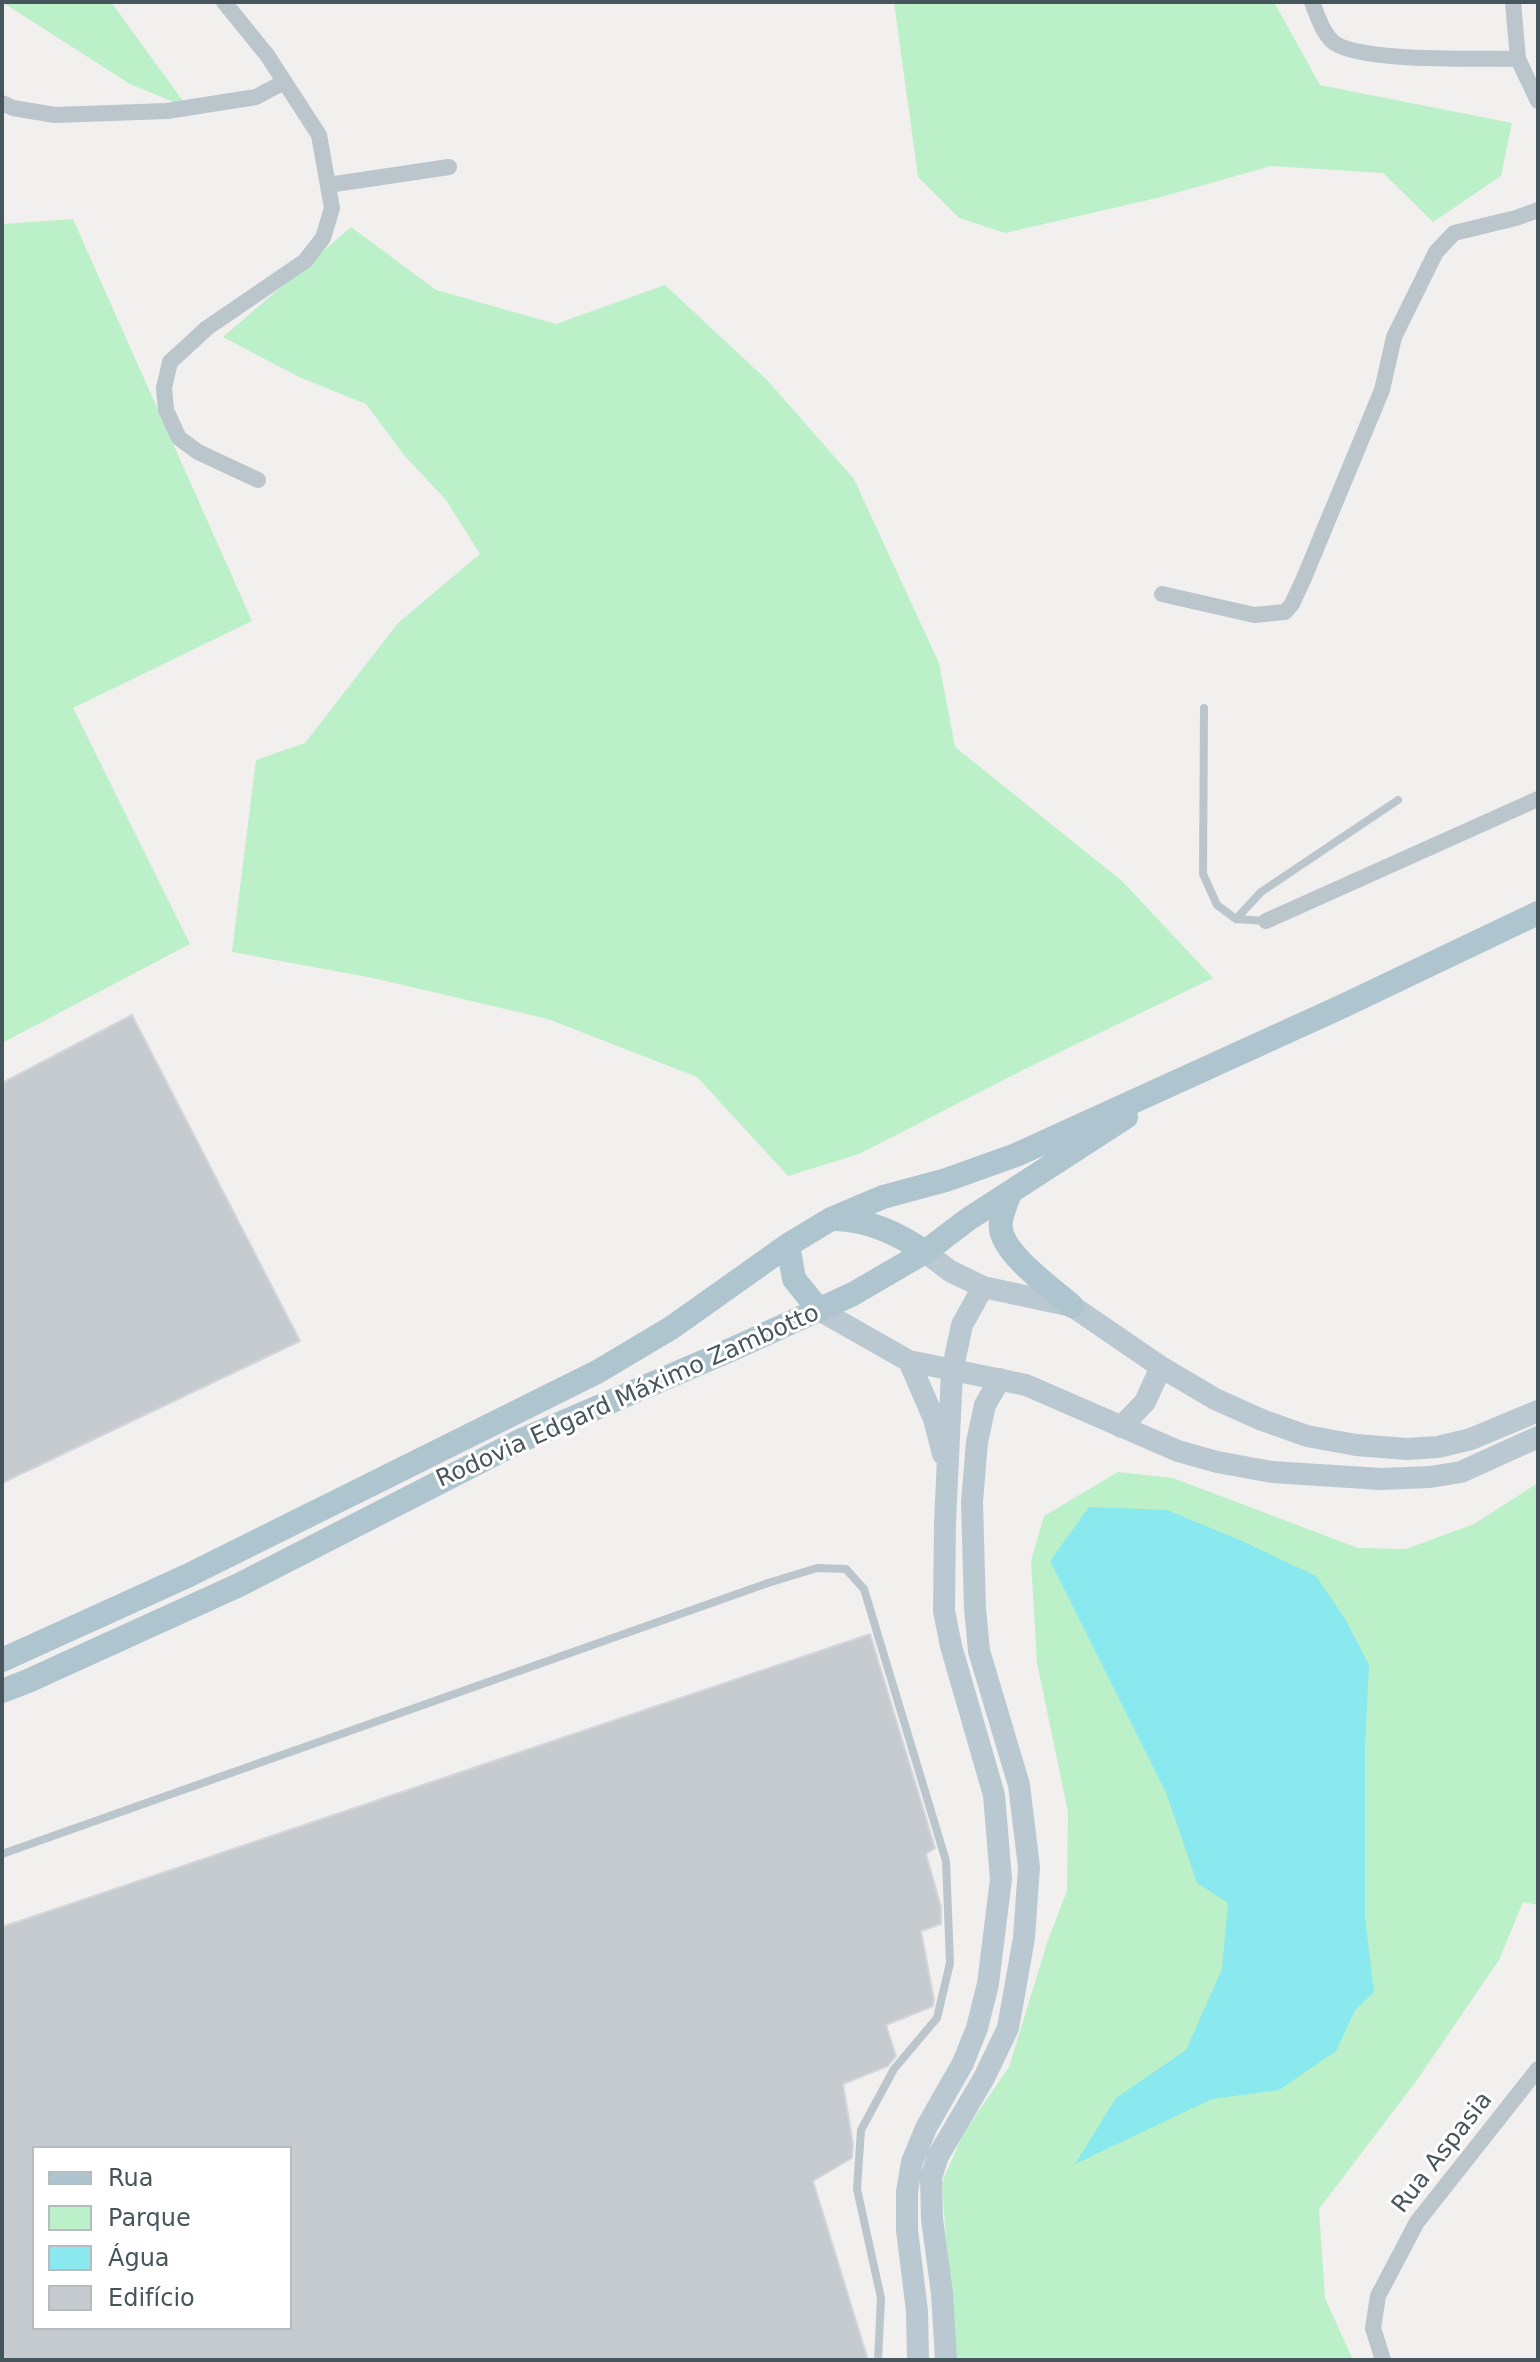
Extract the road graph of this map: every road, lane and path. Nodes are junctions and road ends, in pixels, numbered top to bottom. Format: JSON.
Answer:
{"nodes":[{"id":1,"x":224,"y":2,"type":"edge"},
{"id":2,"x":1312,"y":2,"type":"edge"},
{"id":3,"x":1513,"y":2,"type":"edge"},
{"id":4,"x":1518,"y":59,"type":"junction"},
{"id":5,"x":284,"y":82,"type":"junction"},
{"id":6,"x":1538,"y":101,"type":"edge"},
{"id":7,"x":2,"y":103,"type":"edge"},
{"id":8,"x":449,"y":167,"type":"dead end"},
{"id":9,"x":328,"y":185,"type":"junction"},
{"id":10,"x":1538,"y":210,"type":"edge"},
{"id":11,"x":258,"y":480,"type":"dead end"},
{"id":12,"x":1162,"y":594,"type":"dead end"},
{"id":13,"x":1204,"y":708,"type":"dead end"},
{"id":14,"x":1538,"y":799,"type":"edge"},
{"id":15,"x":1398,"y":800,"type":"dead end"},
{"id":16,"x":1538,"y":913,"type":"edge"},
{"id":17,"x":1236,"y":919,"type":"junction"},
{"id":18,"x":1266,"y":921,"type":"joint"},
{"id":19,"x":1186,"y":1079,"type":"junction"},
{"id":20,"x":1010,"y":1193,"type":"junction"},
{"id":21,"x":831,"y":1219,"type":"junction"},
{"id":22,"x":788,"y":1245,"type":"junction"},
{"id":23,"x":925,"y":1252,"type":"junction"},
{"id":24,"x":983,"y":1287,"type":"junction"},
{"id":25,"x":1072,"y":1306,"type":"junction"},
{"id":26,"x":819,"y":1310,"type":"junction"},
{"id":27,"x":909,"y":1361,"type":"junction"},
{"id":28,"x":1161,"y":1367,"type":"junction"},
{"id":29,"x":952,"y":1372,"type":"junction"},
{"id":30,"x":1000,"y":1379,"type":"junction"},
{"id":31,"x":1538,"y":1411,"type":"edge"},
{"id":32,"x":1121,"y":1427,"type":"junction"},
{"id":33,"x":1538,"y":1437,"type":"edge"},
{"id":34,"x":949,"y":1477,"type":"junction"},
{"id":35,"x":2,"y":1660,"type":"edge"},
{"id":36,"x":2,"y":1691,"type":"edge"},
{"id":37,"x":2,"y":1854,"type":"edge"},
{"id":38,"x":1538,"y":2069,"type":"edge"},
{"id":39,"x":878,"y":2360,"type":"edge"},
{"id":40,"x":918,"y":2360,"type":"edge"},
{"id":41,"x":946,"y":2360,"type":"edge"},
{"id":42,"x":1383,"y":2360,"type":"edge"}],
"edges":[{"from":1,"to":5,"type":"street"},
{"from":2,"to":4,"type":"street"},
{"from":3,"to":4,"type":"street"},
{"from":4,"to":6,"type":"street"},
{"from":5,"to":7,"type":"street"},
{"from":5,"to":9,"type":"street"},
{"from":8,"to":9,"type":"street"},
{"from":9,"to":11,"type":"street"},
{"from":10,"to":12,"type":"street"},
{"from":13,"to":17,"type":"lane"},
{"from":14,"to":18,"type":"street"},
{"from":15,"to":17,"type":"lane"},
{"from":16,"to":19,"type":"main road","name":"Rodovia Edgard Máximo Zambotto"},
{"from":17,"to":18,"type":"lane"},
{"from":19,"to":20,"type":"main road","name":"Rodovia Edgard Máximo Zambotto"},
{"from":19,"to":21,"type":"main road","name":"Rodovia Edgard Máximo Zambotto"},
{"from":20,"to":23,"type":"main road","name":"Rodovia Edgard Máximo Zambotto"},
{"from":20,"to":25,"type":"main road"},
{"from":21,"to":22,"type":"main road","name":"Rodovia Edgard Máximo Zambotto"},
{"from":21,"to":23,"type":"main road"},
{"from":22,"to":26,"type":"main road"},
{"from":22,"to":35,"type":"main road","name":"Rodovia Edgard Máximo Zambotto"},
{"from":23,"to":24,"type":"street"},
{"from":23,"to":26,"type":"main road","name":"Rodovia Edgard Máximo Zambotto"},
{"from":24,"to":25,"type":"street"},
{"from":24,"to":29,"type":"street"},
{"from":25,"to":28,"type":"street"},
{"from":26,"to":27,"type":"street"},
{"from":26,"to":36,"type":"main road","name":"Rodovia Edgard Máximo Zambotto"},
{"from":27,"to":29,"type":"street"},
{"from":27,"to":34,"type":"street"},
{"from":28,"to":31,"type":"street"},
{"from":28,"to":32,"type":"street"},
{"from":29,"to":30,"type":"street"},
{"from":29,"to":34,"type":"street"},
{"from":30,"to":32,"type":"street"},
{"from":30,"to":41,"type":"street"},
{"from":32,"to":33,"type":"street"},
{"from":34,"to":40,"type":"street"},
{"from":37,"to":39,"type":"lane"},
{"from":38,"to":42,"type":"street","name":"Rua Aspasia"}]}
